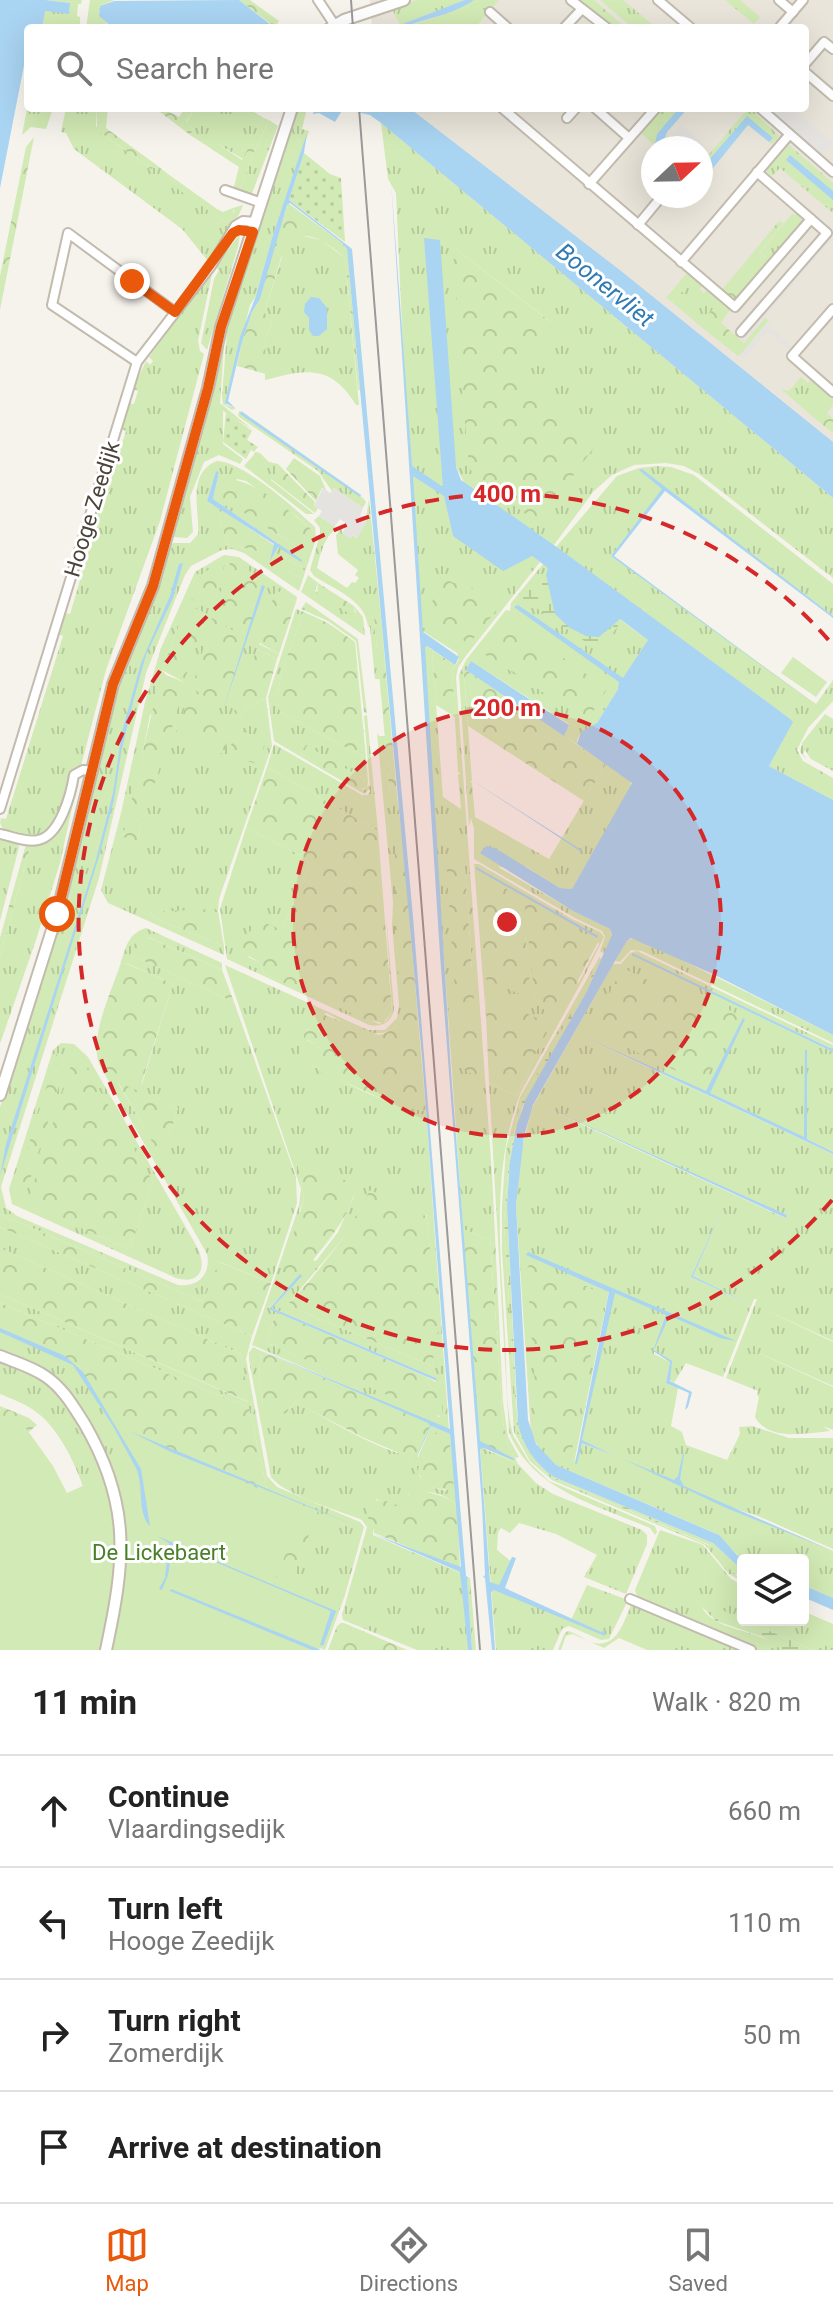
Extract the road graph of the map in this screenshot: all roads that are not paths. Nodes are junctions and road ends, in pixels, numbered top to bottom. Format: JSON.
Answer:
{"nodes":[{"id":1,"x":318,"y":0,"type":"edge"},
{"id":2,"x":404,"y":0,"type":"edge"},
{"id":3,"x":571,"y":0,"type":"edge"},
{"id":4,"x":658,"y":0,"type":"edge"},
{"id":5,"x":779,"y":0,"type":"edge"},
{"id":6,"x":803,"y":0,"type":"edge"},
{"id":7,"x":582,"y":9,"type":"junction"},
{"id":8,"x":490,"y":12,"type":"dead end"},
{"id":9,"x":793,"y":12,"type":"junction"},
{"id":10,"x":331,"y":24,"type":"edge"},
{"id":11,"x":338,"y":24,"type":"edge"},
{"id":12,"x":504,"y":24,"type":"edge"},
{"id":13,"x":568,"y":24,"type":"edge"},
{"id":14,"x":602,"y":24,"type":"edge"},
{"id":15,"x":686,"y":24,"type":"edge"},
{"id":16,"x":782,"y":24,"type":"edge"},
{"id":17,"x":833,"y":49,"type":"edge"},
{"id":18,"x":809,"y":59,"type":"edge"},
{"id":19,"x":809,"y":75,"type":"edge"},
{"id":20,"x":833,"y":96,"type":"edge"},
{"id":21,"x":291,"y":112,"type":"edge"},
{"id":22,"x":507,"y":112,"type":"edge"},
{"id":23,"x":572,"y":112,"type":"edge"},
{"id":24,"x":600,"y":112,"type":"edge"},
{"id":25,"x":652,"y":112,"type":"edge"},
{"id":26,"x":764,"y":112,"type":"edge"},
{"id":27,"x":567,"y":118,"type":"dead end"},
{"id":28,"x":789,"y":135,"type":"junction"},
{"id":29,"x":629,"y":138,"type":"junction"},
{"id":30,"x":833,"y":158,"type":"edge"},
{"id":31,"x":829,"y":169,"type":"edge"},
{"id":32,"x":757,"y":172,"type":"junction"},
{"id":33,"x":589,"y":184,"type":"junction"},
{"id":34,"x":225,"y":190,"type":"dead end"},
{"id":35,"x":262,"y":203,"type":"junction"},
{"id":36,"x":652,"y":208,"type":"edge"},
{"id":37,"x":811,"y":219,"type":"junction"},
{"id":38,"x":638,"y":225,"type":"junction"},
{"id":39,"x":254,"y":227,"type":"junction"},
{"id":40,"x":681,"y":262,"type":"junction"},
{"id":41,"x":833,"y":309,"type":"edge"},
{"id":42,"x":175,"y":312,"type":"junction"},
{"id":43,"x":741,"y":332,"type":"dead end"},
{"id":44,"x":137,"y":362,"type":"junction"},
{"id":45,"x":833,"y":392,"type":"edge"},
{"id":46,"x":92,"y":775,"type":"junction"},
{"id":47,"x":0,"y":809,"type":"edge"},
{"id":48,"x":0,"y":834,"type":"edge"},
{"id":49,"x":0,"y":1095,"type":"edge"},
{"id":50,"x":0,"y":1356,"type":"edge"},
{"id":51,"x":630,"y":1599,"type":"dead end"},
{"id":52,"x":106,"y":1650,"type":"edge"},
{"id":53,"x":751,"y":1650,"type":"edge"}],
"edges":[{"from":1,"to":10,"type":"street"},
{"from":2,"to":11,"type":"street"},
{"from":3,"to":7,"type":"street"},
{"from":4,"to":15,"type":"street"},
{"from":5,"to":9,"type":"street"},
{"from":6,"to":9,"type":"street"},
{"from":7,"to":13,"type":"street"},
{"from":7,"to":14,"type":"street"},
{"from":8,"to":12,"type":"street"},
{"from":9,"to":16,"type":"street"},
{"from":17,"to":18,"type":"street"},
{"from":19,"to":20,"type":"street"},
{"from":21,"to":35,"type":"street"},
{"from":22,"to":33,"type":"street"},
{"from":23,"to":27,"type":"street"},
{"from":24,"to":29,"type":"street"},
{"from":25,"to":29,"type":"street"},
{"from":26,"to":28,"type":"street"},
{"from":28,"to":31,"type":"street"},
{"from":28,"to":32,"type":"street"},
{"from":29,"to":33,"type":"street"},
{"from":30,"to":31,"type":"street"},
{"from":32,"to":37,"type":"street"},
{"from":32,"to":40,"type":"street"},
{"from":33,"to":38,"type":"street"},
{"from":34,"to":35,"type":"street"},
{"from":35,"to":39,"type":"street"},
{"from":36,"to":38,"type":"street"},
{"from":37,"to":40,"type":"street"},
{"from":37,"to":43,"type":"street"},
{"from":38,"to":40,"type":"street"},
{"from":39,"to":42,"type":"street","name":"Hooge Zeedijk"},
{"from":39,"to":46,"type":"street"},
{"from":41,"to":45,"type":"street"},
{"from":42,"to":44,"type":"street","name":"Hooge Zeedijk"},
{"from":42,"to":44,"type":"street"},
{"from":44,"to":47,"type":"street","name":"Hooge Zeedijk"},
{"from":46,"to":48,"type":"street"},
{"from":46,"to":49,"type":"street"},
{"from":50,"to":52,"type":"street"},
{"from":51,"to":53,"type":"street"}]}
